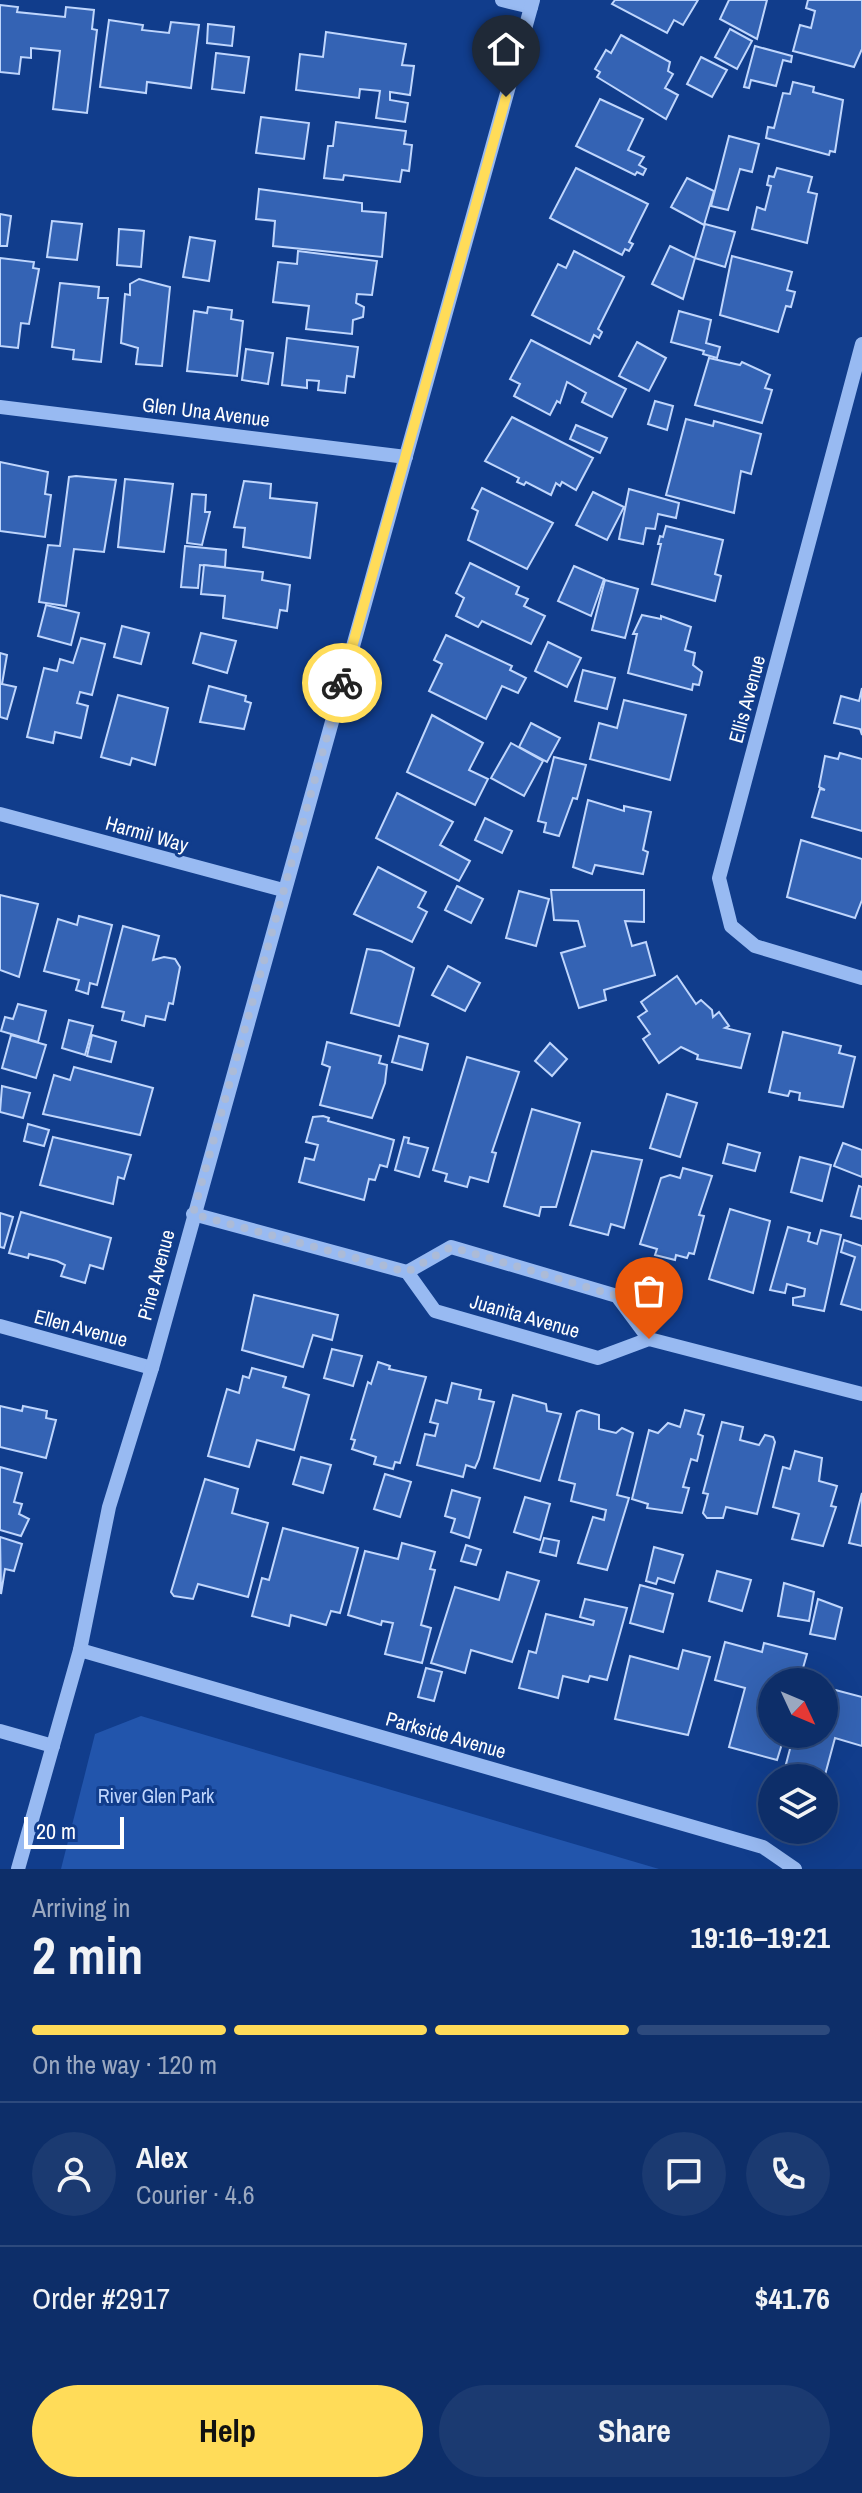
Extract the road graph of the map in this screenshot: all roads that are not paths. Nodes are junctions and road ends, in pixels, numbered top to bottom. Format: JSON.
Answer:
{"nodes":[{"id":1,"x":502,"y":0,"type":"edge"},
{"id":2,"x":532,"y":3,"type":"edge"},
{"id":3,"x":862,"y":344,"type":"edge"},
{"id":4,"x":0,"y":407,"type":"edge"},
{"id":5,"x":406,"y":457,"type":"junction"},
{"id":6,"x":0,"y":814,"type":"edge"},
{"id":7,"x":283,"y":890,"type":"junction"},
{"id":8,"x":862,"y":978,"type":"edge"},
{"id":9,"x":193,"y":1214,"type":"junction"},
{"id":10,"x":407,"y":1272,"type":"junction"},
{"id":11,"x":0,"y":1326,"type":"edge"},
{"id":12,"x":649,"y":1339,"type":"junction"},
{"id":13,"x":152,"y":1368,"type":"junction"},
{"id":14,"x":862,"y":1394,"type":"edge"},
{"id":15,"x":80,"y":1650,"type":"junction"},
{"id":16,"x":0,"y":1731,"type":"edge"},
{"id":17,"x":53,"y":1746,"type":"junction"},
{"id":18,"x":18,"y":1869,"type":"edge"},
{"id":19,"x":795,"y":1869,"type":"edge"}],
"edges":[{"from":1,"to":2,"type":"street"},
{"from":2,"to":5,"type":"street","name":"Pine Avenue"},
{"from":3,"to":8,"type":"street","name":"Ellis Avenue"},
{"from":4,"to":5,"type":"street","name":"Glen Una Avenue"},
{"from":5,"to":7,"type":"street","name":"Pine Avenue"},
{"from":6,"to":7,"type":"street","name":"Harmil Way"},
{"from":7,"to":9,"type":"street","name":"Pine Avenue"},
{"from":9,"to":10,"type":"street"},
{"from":9,"to":13,"type":"street","name":"Pine Avenue"},
{"from":10,"to":12,"type":"street","name":"Juanita Avenue"},
{"from":10,"to":12,"type":"street"},
{"from":11,"to":13,"type":"street","name":"Ellen Avenue"},
{"from":12,"to":14,"type":"street"},
{"from":13,"to":15,"type":"street","name":"Pine Avenue"},
{"from":15,"to":17,"type":"street","name":"Pine Avenue"},
{"from":15,"to":19,"type":"street","name":"Parkside Avenue"},
{"from":16,"to":17,"type":"street"},
{"from":17,"to":18,"type":"street","name":"Pine Avenue"}]}
